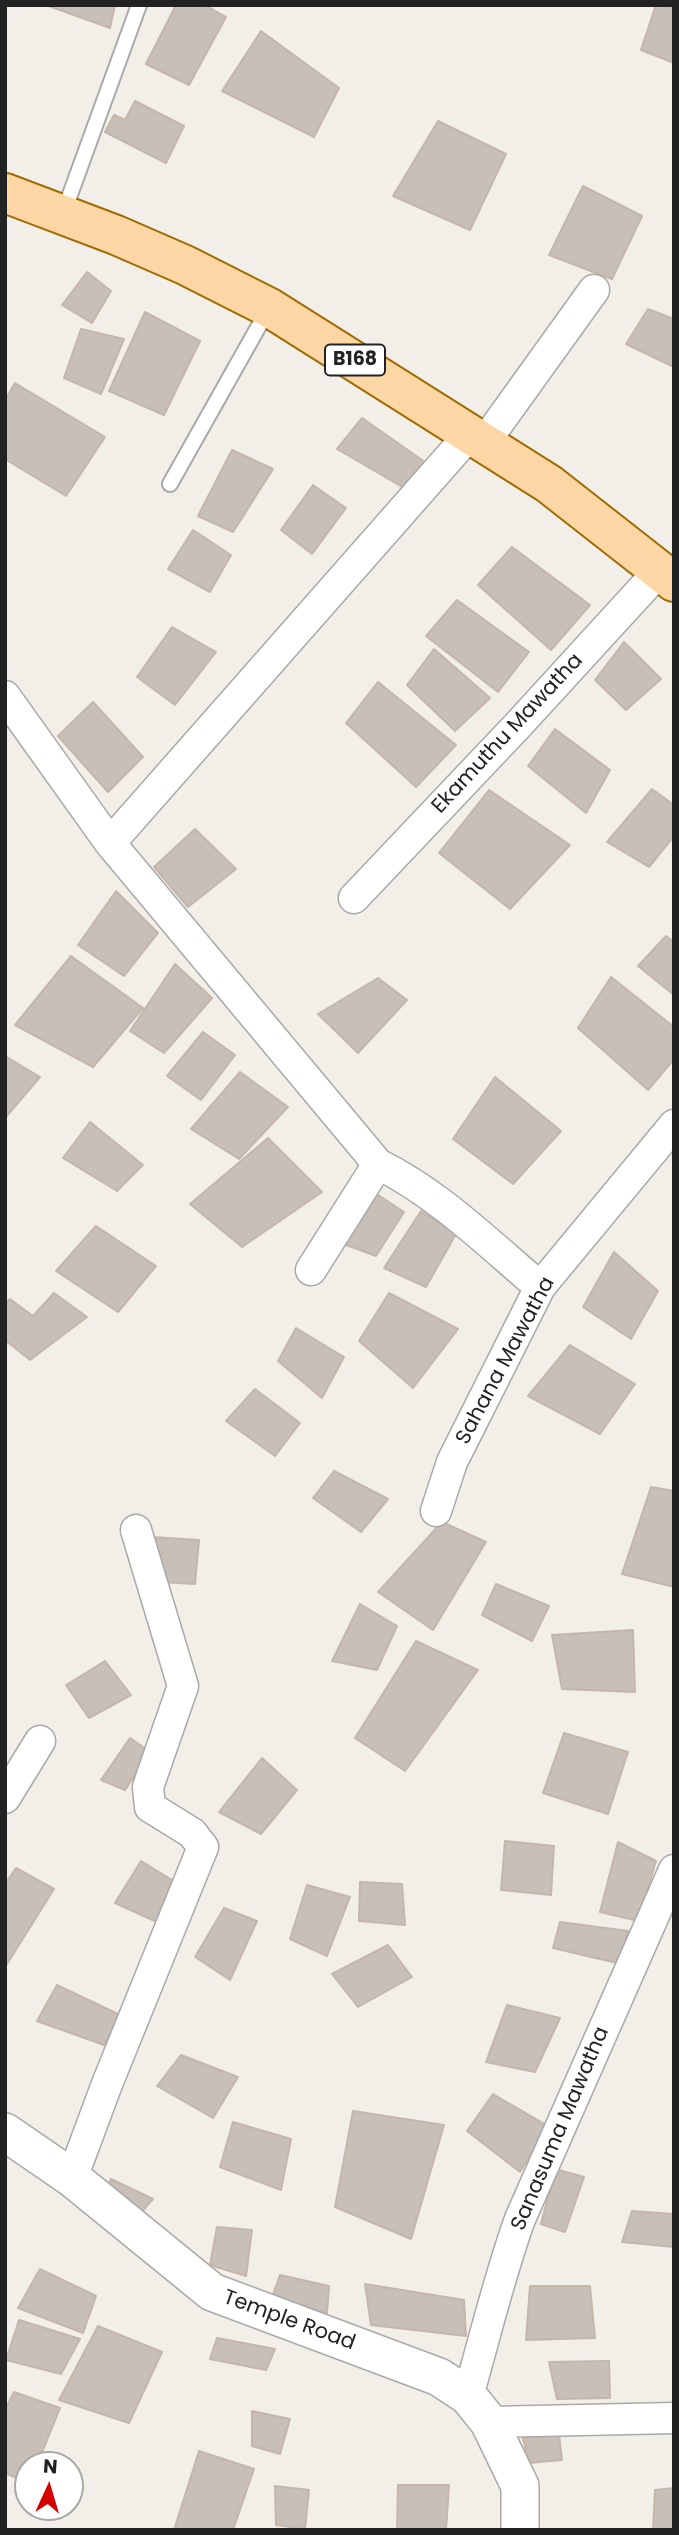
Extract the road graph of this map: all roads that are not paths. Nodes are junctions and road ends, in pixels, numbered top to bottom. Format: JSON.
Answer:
{"nodes":[{"id":1,"x":139,"y":5,"type":"edge"},
{"id":2,"x":5,"y":193,"type":"edge"},
{"id":3,"x":63,"y":215,"type":"junction"},
{"id":4,"x":594,"y":290,"type":"dead end"},
{"id":5,"x":270,"y":308,"type":"junction"},
{"id":6,"x":477,"y":438,"type":"junction"},
{"id":7,"x":170,"y":484,"type":"dead end"},
{"id":8,"x":667,"y":576,"type":"edge"},
{"id":9,"x":5,"y":696,"type":"edge"},
{"id":10,"x":110,"y":843,"type":"junction"},
{"id":11,"x":354,"y":898,"type":"dead end"},
{"id":12,"x":674,"y":1125,"type":"edge"},
{"id":13,"x":379,"y":1164,"type":"junction"},
{"id":14,"x":311,"y":1270,"type":"dead end"},
{"id":15,"x":540,"y":1287,"type":"junction"},
{"id":16,"x":436,"y":1511,"type":"dead end"},
{"id":17,"x":136,"y":1530,"type":"dead end"},
{"id":18,"x":40,"y":1741,"type":"dead end"},
{"id":19,"x":5,"y":1798,"type":"edge"},
{"id":20,"x":674,"y":1870,"type":"edge"},
{"id":21,"x":5,"y":2132,"type":"edge"},
{"id":22,"x":72,"y":2178,"type":"junction"},
{"id":23,"x":479,"y":2409,"type":"junction"},
{"id":24,"x":674,"y":2418,"type":"edge"},
{"id":25,"x":520,"y":2530,"type":"edge"}],
"edges":[{"from":1,"to":3,"type":"lane"},
{"from":2,"to":3,"type":"main road","number":"B168"},
{"from":3,"to":5,"type":"main road","number":"B168"},
{"from":4,"to":6,"type":"street"},
{"from":5,"to":6,"type":"main road","number":"B168"},
{"from":5,"to":7,"type":"lane"},
{"from":6,"to":8,"type":"main road","number":"B168"},
{"from":6,"to":10,"type":"street"},
{"from":8,"to":11,"type":"street","name":"Ekamuthu Mawatha"},
{"from":9,"to":10,"type":"street"},
{"from":10,"to":13,"type":"street"},
{"from":12,"to":15,"type":"street","name":"Sahana Mawatha"},
{"from":13,"to":14,"type":"street"},
{"from":13,"to":15,"type":"street"},
{"from":15,"to":16,"type":"street","name":"Sahana Mawatha"},
{"from":17,"to":22,"type":"street"},
{"from":18,"to":19,"type":"street"},
{"from":20,"to":23,"type":"street","name":"Sanasuma Mawatha"},
{"from":21,"to":22,"type":"street","name":"Temple Road"},
{"from":22,"to":23,"type":"street","name":"Temple Road"},
{"from":23,"to":24,"type":"street"},
{"from":23,"to":25,"type":"street","name":"Temple Road"}]}
